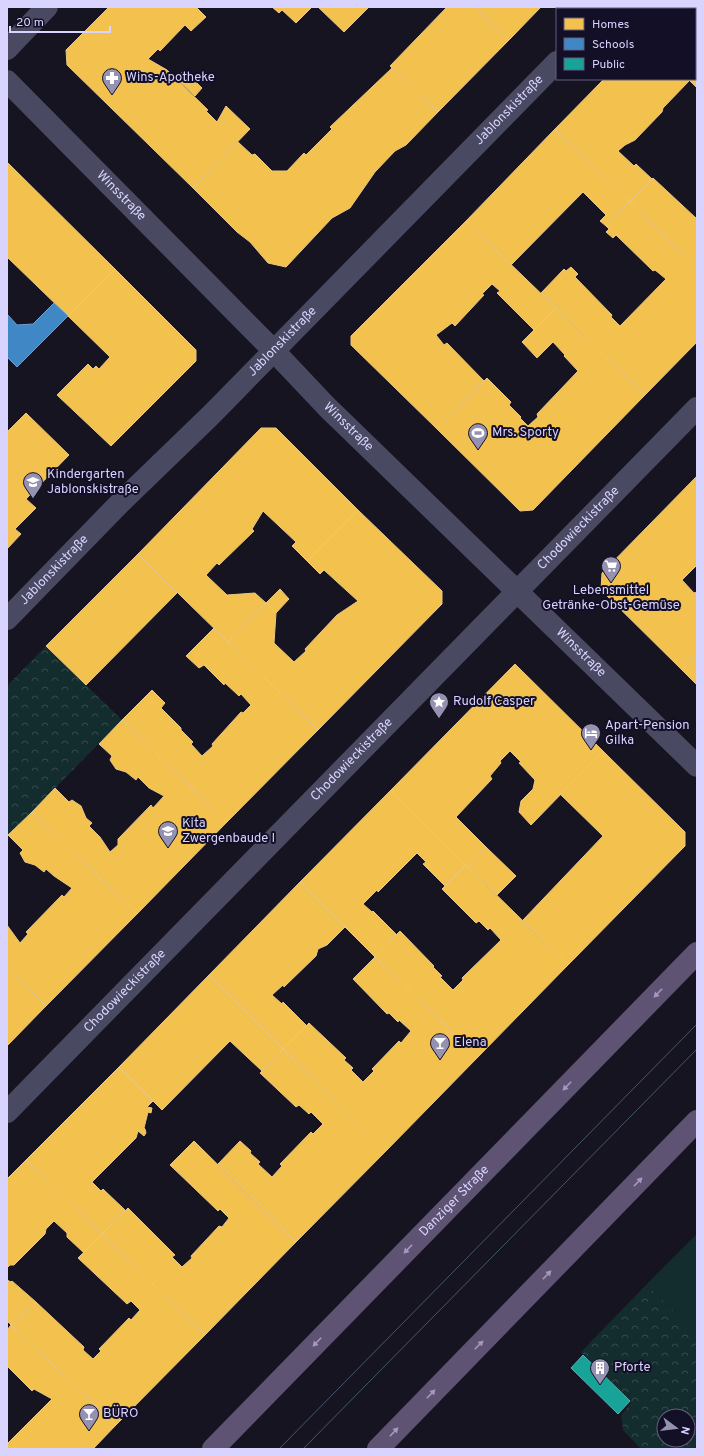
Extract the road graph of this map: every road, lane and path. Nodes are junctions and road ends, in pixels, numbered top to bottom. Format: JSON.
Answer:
{"nodes":[{"id":1,"x":47,"y":7,"type":"edge"},
{"id":2,"x":7,"y":49,"type":"edge"},
{"id":3,"x":556,"y":63,"type":"edge"},
{"id":4,"x":7,"y":81,"type":"edge"},
{"id":5,"x":274,"y":351,"type":"junction"},
{"id":6,"x":697,"y":408,"type":"edge"},
{"id":7,"x":517,"y":592,"type":"junction"},
{"id":8,"x":7,"y":619,"type":"edge"},
{"id":9,"x":697,"y":766,"type":"edge"},
{"id":10,"x":697,"y":953,"type":"edge"},
{"id":11,"x":7,"y":1112,"type":"edge"},
{"id":12,"x":697,"y":1121,"type":"edge"},
{"id":13,"x":213,"y":1449,"type":"edge"},
{"id":14,"x":378,"y":1449,"type":"edge"}],
"edges":[{"from":1,"to":2,"type":"street"},
{"from":3,"to":5,"type":"street","name":"Jablonskistraße"},
{"from":4,"to":5,"type":"street","name":"Winsstraße"},
{"from":5,"to":7,"type":"street","name":"Winsstraße"},
{"from":5,"to":8,"type":"street","name":"Jablonskistraße"},
{"from":6,"to":7,"type":"street","name":"Chodowieckistraße"},
{"from":7,"to":9,"type":"street","name":"Winsstraße"},
{"from":7,"to":11,"type":"street","name":"Chodowieckistraße"},
{"from":10,"to":13,"type":"main road","name":"Danziger Straße","one_way":true},
{"from":14,"to":12,"type":"main road","one_way":true}]}
